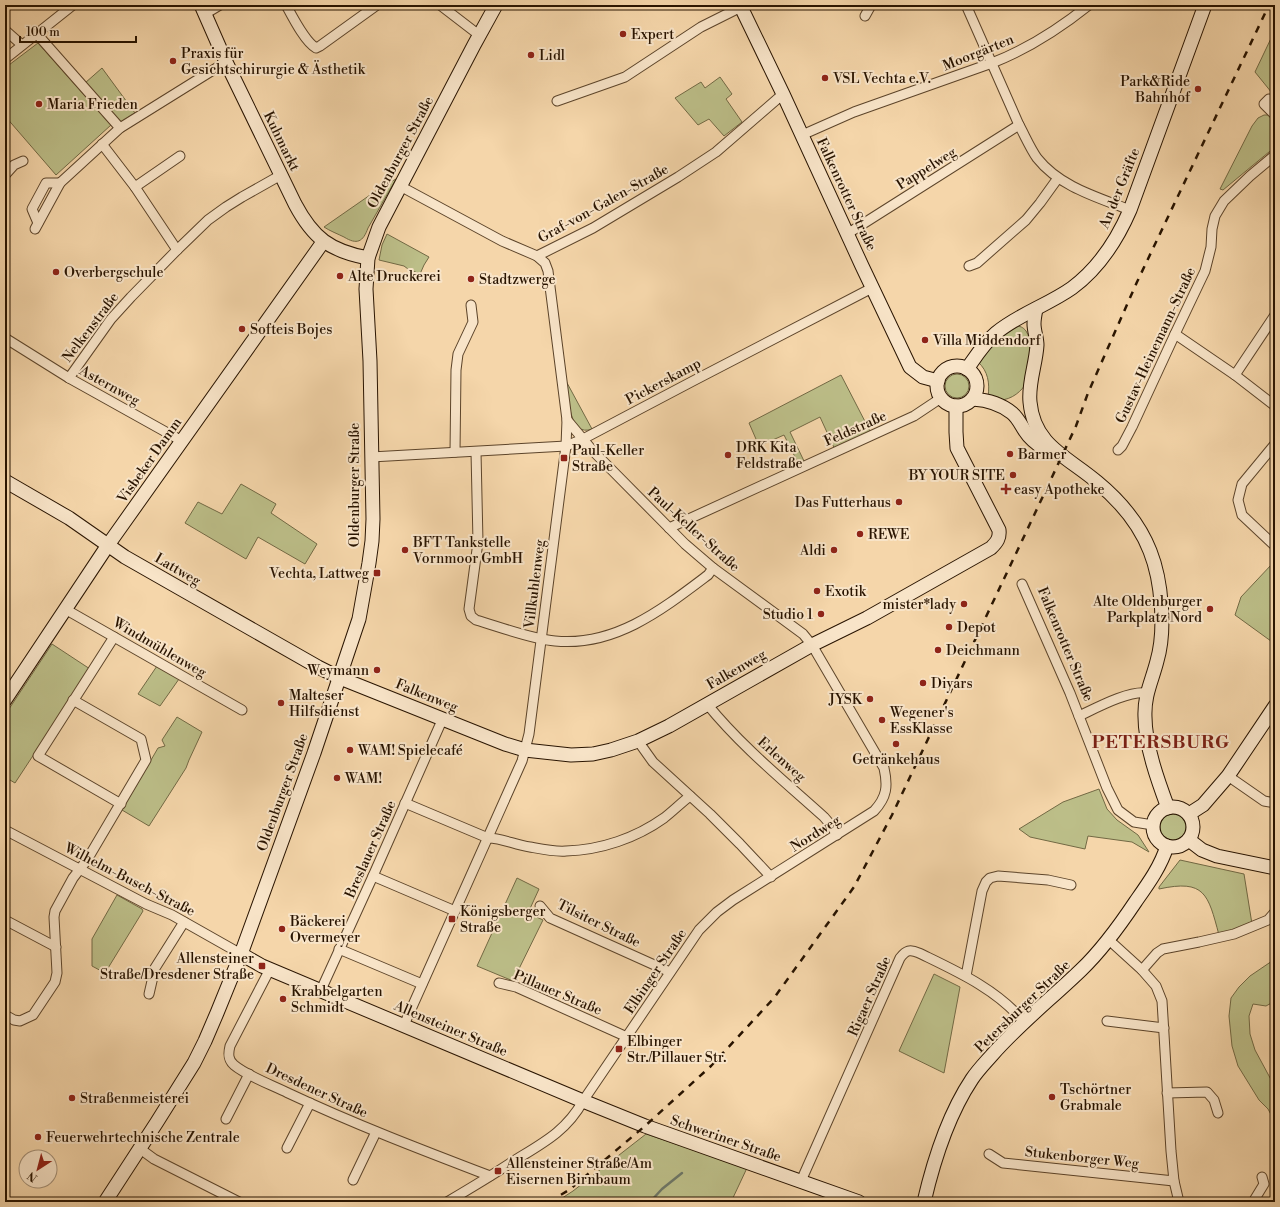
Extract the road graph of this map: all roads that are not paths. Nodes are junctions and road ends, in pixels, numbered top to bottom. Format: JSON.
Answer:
{"nodes":[{"id":1,"x":73,"y":5,"type":"edge"},
{"id":2,"x":220,"y":5,"type":"edge"},
{"id":3,"x":286,"y":5,"type":"edge"},
{"id":4,"x":377,"y":5,"type":"edge"},
{"id":5,"x":440,"y":5,"type":"edge"},
{"id":6,"x":496,"y":5,"type":"edge"},
{"id":7,"x":869,"y":5,"type":"edge"},
{"id":8,"x":966,"y":5,"type":"edge"},
{"id":9,"x":1089,"y":5,"type":"edge"},
{"id":10,"x":1205,"y":5,"type":"edge"},
{"id":11,"x":741,"y":6,"type":"edge"},
{"id":12,"x":203,"y":9,"type":"edge"},
{"id":13,"x":865,"y":16,"type":"dead end"},
{"id":14,"x":5,"y":30,"type":"edge"},
{"id":15,"x":37,"y":34,"type":"junction"},
{"id":16,"x":479,"y":35,"type":"junction"},
{"id":17,"x":22,"y":45,"type":"junction"},
{"id":18,"x":5,"y":59,"type":"edge"},
{"id":19,"x":226,"y":62,"type":"junction"},
{"id":20,"x":992,"y":63,"type":"junction"},
{"id":21,"x":784,"y":94,"type":"junction"},
{"id":22,"x":557,"y":101,"type":"dead end"},
{"id":23,"x":1269,"y":103,"type":"edge"},
{"id":24,"x":1275,"y":115,"type":"edge"},
{"id":25,"x":1020,"y":126,"type":"junction"},
{"id":26,"x":120,"y":128,"type":"junction"},
{"id":27,"x":802,"y":135,"type":"junction"},
{"id":28,"x":102,"y":144,"type":"junction"},
{"id":29,"x":1275,"y":155,"type":"edge"},
{"id":30,"x":180,"y":156,"type":"dead end"},
{"id":31,"x":23,"y":161,"type":"dead end"},
{"id":32,"x":5,"y":175,"type":"edge"},
{"id":33,"x":281,"y":175,"type":"junction"},
{"id":34,"x":1058,"y":178,"type":"junction"},
{"id":35,"x":400,"y":186,"type":"junction"},
{"id":36,"x":135,"y":188,"type":"junction"},
{"id":37,"x":1130,"y":210,"type":"junction"},
{"id":38,"x":37,"y":226,"type":"dead end"},
{"id":39,"x":847,"y":234,"type":"junction"},
{"id":40,"x":323,"y":242,"type":"junction"},
{"id":41,"x":177,"y":250,"type":"junction"},
{"id":42,"x":537,"y":256,"type":"junction"},
{"id":43,"x":368,"y":258,"type":"junction"},
{"id":44,"x":969,"y":266,"type":"dead end"},
{"id":45,"x":872,"y":288,"type":"junction"},
{"id":46,"x":471,"y":305,"type":"dead end"},
{"id":47,"x":1036,"y":309,"type":"junction"},
{"id":48,"x":1275,"y":315,"type":"edge"},
{"id":49,"x":1015,"y":320,"type":"junction"},
{"id":50,"x":1175,"y":334,"type":"junction"},
{"id":51,"x":5,"y":338,"type":"edge"},
{"id":52,"x":1035,"y":356,"type":"junction"},
{"id":53,"x":967,"y":369,"type":"junction"},
{"id":54,"x":1235,"y":375,"type":"junction"},
{"id":55,"x":69,"y":378,"type":"junction"},
{"id":56,"x":938,"y":382,"type":"junction"},
{"id":57,"x":941,"y":398,"type":"junction"},
{"id":58,"x":973,"y":398,"type":"junction"},
{"id":59,"x":956,"y":406,"type":"junction"},
{"id":60,"x":1275,"y":406,"type":"edge"},
{"id":61,"x":567,"y":420,"type":"junction"},
{"id":62,"x":583,"y":439,"type":"junction"},
{"id":63,"x":182,"y":441,"type":"junction"},
{"id":64,"x":1275,"y":444,"type":"edge"},
{"id":65,"x":566,"y":446,"type":"junction"},
{"id":66,"x":1118,"y":450,"type":"dead end"},
{"id":67,"x":455,"y":452,"type":"junction"},
{"id":68,"x":476,"y":452,"type":"junction"},
{"id":69,"x":371,"y":457,"type":"junction"},
{"id":70,"x":1074,"y":465,"type":"junction"},
{"id":71,"x":5,"y":481,"type":"edge"},
{"id":72,"x":669,"y":528,"type":"junction"},
{"id":73,"x":108,"y":545,"type":"junction"},
{"id":74,"x":1275,"y":546,"type":"edge"},
{"id":75,"x":713,"y":568,"type":"junction"},
{"id":76,"x":1022,"y":584,"type":"dead end"},
{"id":77,"x":65,"y":609,"type":"junction"},
{"id":78,"x":114,"y":637,"type":"junction"},
{"id":79,"x":541,"y":639,"type":"junction"},
{"id":80,"x":812,"y":645,"type":"junction"},
{"id":81,"x":340,"y":678,"type":"junction"},
{"id":82,"x":1147,"y":693,"type":"junction"},
{"id":83,"x":5,"y":700,"type":"edge"},
{"id":84,"x":73,"y":700,"type":"junction"},
{"id":85,"x":706,"y":704,"type":"junction"},
{"id":86,"x":1275,"y":706,"type":"edge"},
{"id":87,"x":242,"y":710,"type":"dead end"},
{"id":88,"x":1079,"y":716,"type":"junction"},
{"id":89,"x":443,"y":718,"type":"junction"},
{"id":90,"x":638,"y":741,"type":"junction"},
{"id":91,"x":525,"y":750,"type":"junction"},
{"id":92,"x":1228,"y":776,"type":"junction"},
{"id":93,"x":690,"y":796,"type":"junction"},
{"id":94,"x":405,"y":803,"type":"junction"},
{"id":95,"x":1275,"y":803,"type":"edge"},
{"id":96,"x":121,"y":804,"type":"junction"},
{"id":97,"x":1168,"y":808,"type":"junction"},
{"id":98,"x":1188,"y":814,"type":"junction"},
{"id":99,"x":1153,"y":825,"type":"junction"},
{"id":100,"x":5,"y":830,"type":"edge"},
{"id":101,"x":837,"y":835,"type":"junction"},
{"id":102,"x":488,"y":838,"type":"junction"},
{"id":103,"x":1189,"y":840,"type":"junction"},
{"id":104,"x":1167,"y":846,"type":"junction"},
{"id":105,"x":1275,"y":868,"type":"edge"},
{"id":106,"x":80,"y":869,"type":"junction"},
{"id":107,"x":373,"y":876,"type":"junction"},
{"id":108,"x":771,"y":877,"type":"junction"},
{"id":109,"x":1071,"y":885,"type":"dead end"},
{"id":110,"x":540,"y":906,"type":"dead end"},
{"id":111,"x":455,"y":911,"type":"junction"},
{"id":112,"x":1275,"y":912,"type":"edge"},
{"id":113,"x":5,"y":920,"type":"edge"},
{"id":114,"x":184,"y":922,"type":"junction"},
{"id":115,"x":1109,"y":940,"type":"junction"},
{"id":116,"x":56,"y":947,"type":"junction"},
{"id":117,"x":340,"y":949,"type":"junction"},
{"id":118,"x":241,"y":954,"type":"junction"},
{"id":119,"x":270,"y":969,"type":"junction"},
{"id":120,"x":1142,"y":970,"type":"junction"},
{"id":121,"x":670,"y":972,"type":"junction"},
{"id":122,"x":966,"y":976,"type":"junction"},
{"id":123,"x":499,"y":983,"type":"dead end"},
{"id":124,"x":422,"y":984,"type":"junction"},
{"id":125,"x":321,"y":990,"type":"junction"},
{"id":126,"x":149,"y":994,"type":"dead end"},
{"id":127,"x":5,"y":1015,"type":"edge"},
{"id":128,"x":1107,"y":1021,"type":"dead end"},
{"id":129,"x":1024,"y":1022,"type":"junction"},
{"id":130,"x":404,"y":1025,"type":"junction"},
{"id":131,"x":1164,"y":1028,"type":"junction"},
{"id":132,"x":627,"y":1037,"type":"junction"},
{"id":133,"x":249,"y":1074,"type":"junction"},
{"id":134,"x":1167,"y":1093,"type":"junction"},
{"id":135,"x":583,"y":1101,"type":"junction"},
{"id":136,"x":310,"y":1103,"type":"junction"},
{"id":137,"x":1218,"y":1113,"type":"dead end"},
{"id":138,"x":226,"y":1119,"type":"dead end"},
{"id":139,"x":376,"y":1132,"type":"junction"},
{"id":140,"x":139,"y":1148,"type":"junction"},
{"id":141,"x":287,"y":1148,"type":"dead end"},
{"id":142,"x":989,"y":1154,"type":"dead end"},
{"id":143,"x":490,"y":1176,"type":"junction"},
{"id":144,"x":1262,"y":1177,"type":"dead end"},
{"id":145,"x":354,"y":1180,"type":"dead end"},
{"id":146,"x":801,"y":1181,"type":"junction"},
{"id":147,"x":1174,"y":1181,"type":"junction"},
{"id":148,"x":105,"y":1202,"type":"edge"},
{"id":149,"x":238,"y":1202,"type":"edge"},
{"id":150,"x":447,"y":1202,"type":"edge"},
{"id":151,"x":859,"y":1202,"type":"edge"},
{"id":152,"x":924,"y":1202,"type":"edge"},
{"id":153,"x":1179,"y":1202,"type":"edge"},
{"id":154,"x":1253,"y":1202,"type":"edge"}],
"edges":[{"from":1,"to":15,"type":"street"},
{"from":2,"to":12,"type":"street"},
{"from":3,"to":4,"type":"street"},
{"from":5,"to":16,"type":"street"},
{"from":6,"to":16,"type":"main road","name":"Oldenburger Straße"},
{"from":7,"to":13,"type":"street"},
{"from":8,"to":20,"type":"street"},
{"from":9,"to":20,"type":"street","name":"Moorgärten"},
{"from":10,"to":37,"type":"main road","name":"An der Gräfte"},
{"from":11,"to":21,"type":"main road","name":"Falkenrotter Straße"},
{"from":11,"to":22,"type":"street"},
{"from":12,"to":19,"type":"main road","name":"Kuhmarkt"},
{"from":14,"to":17,"type":"street"},
{"from":15,"to":17,"type":"street"},
{"from":15,"to":26,"type":"street"},
{"from":16,"to":35,"type":"main road","name":"Oldenburger Straße"},
{"from":17,"to":18,"type":"street"},
{"from":19,"to":26,"type":"street"},
{"from":19,"to":33,"type":"main road","name":"Kuhmarkt"},
{"from":20,"to":25,"type":"street"},
{"from":20,"to":27,"type":"street","name":"Moorgärten"},
{"from":21,"to":27,"type":"main road","name":"Falkenrotter Straße"},
{"from":21,"to":42,"type":"street","name":"Graf-von-Galen-Straße"},
{"from":23,"to":24,"type":"street"},
{"from":25,"to":34,"type":"street"},
{"from":25,"to":39,"type":"street","name":"Pappelweg"},
{"from":26,"to":28,"type":"street"},
{"from":27,"to":39,"type":"main road","name":"Falkenrotter Straße"},
{"from":28,"to":36,"type":"street"},
{"from":28,"to":38,"type":"street"},
{"from":29,"to":50,"type":"street","name":"Gustav-Heinemann-Straße"},
{"from":30,"to":36,"type":"street"},
{"from":31,"to":32,"type":"street"},
{"from":33,"to":40,"type":"main road","name":"Kuhmarkt"},
{"from":33,"to":41,"type":"street","name":"Nelkenstraße"},
{"from":34,"to":37,"type":"street"},
{"from":34,"to":44,"type":"street"},
{"from":35,"to":42,"type":"street","name":"Graf-von-Galen-Straße"},
{"from":35,"to":43,"type":"main road","name":"Oldenburger Straße"},
{"from":36,"to":41,"type":"street"},
{"from":37,"to":47,"type":"main road","name":"An der Gräfte"},
{"from":39,"to":45,"type":"main road","name":"Falkenrotter Straße"},
{"from":40,"to":43,"type":"main road","name":"Kuhmarkt"},
{"from":40,"to":63,"type":"main road","name":"Visbeker Damm"},
{"from":41,"to":55,"type":"street","name":"Nelkenstraße"},
{"from":42,"to":61,"type":"street","name":"Villkuhlenweg"},
{"from":43,"to":69,"type":"main road","name":"Oldenburger Straße"},
{"from":45,"to":56,"type":"main road","name":"Falkenrotter Straße"},
{"from":45,"to":62,"type":"street","name":"Pickerskamp"},
{"from":46,"to":67,"type":"street"},
{"from":47,"to":49,"type":"main road","name":"An der Gräfte"},
{"from":47,"to":52,"type":"main road"},
{"from":48,"to":54,"type":"street"},
{"from":49,"to":52,"type":"main road"},
{"from":49,"to":53,"type":"main road","name":"An der Gräfte"},
{"from":50,"to":54,"type":"street"},
{"from":50,"to":66,"type":"street","name":"Gustav-Heinemann-Straße"},
{"from":51,"to":55,"type":"street","name":"Asternweg"},
{"from":52,"to":70,"type":"main road"},
{"from":53,"to":56,"type":"main road"},
{"from":53,"to":58,"type":"main road"},
{"from":54,"to":60,"type":"street"},
{"from":55,"to":63,"type":"street","name":"Asternweg"},
{"from":56,"to":57,"type":"main road"},
{"from":57,"to":59,"type":"main road"},
{"from":57,"to":72,"type":"street","name":"Feldstraße"},
{"from":58,"to":59,"type":"main road"},
{"from":58,"to":70,"type":"main road"},
{"from":59,"to":80,"type":"main road","name":"Falkenweg"},
{"from":61,"to":62,"type":"street"},
{"from":61,"to":65,"type":"street","name":"Villkuhlenweg"},
{"from":62,"to":65,"type":"street","name":"Pickerskamp"},
{"from":62,"to":72,"type":"street","name":"Paul-Keller-Straße"},
{"from":63,"to":73,"type":"main road","name":"Visbeker Damm"},
{"from":64,"to":74,"type":"street"},
{"from":65,"to":68,"type":"street","name":"Pickerskamp"},
{"from":65,"to":79,"type":"street","name":"Villkuhlenweg"},
{"from":67,"to":68,"type":"street","name":"Pickerskamp"},
{"from":67,"to":69,"type":"street","name":"Pickerskamp"},
{"from":68,"to":79,"type":"street"},
{"from":69,"to":81,"type":"main road","name":"Oldenburger Straße"},
{"from":70,"to":82,"type":"main road"},
{"from":71,"to":73,"type":"main road","name":"Lattweg"},
{"from":72,"to":75,"type":"street","name":"Paul-Keller-Straße"},
{"from":73,"to":77,"type":"main road","name":"Visbeker Damm"},
{"from":73,"to":81,"type":"main road","name":"Lattweg"},
{"from":75,"to":79,"type":"street"},
{"from":75,"to":80,"type":"street","name":"Paul-Keller-Straße"},
{"from":76,"to":88,"type":"street","name":"Falkenrotter Straße"},
{"from":77,"to":78,"type":"street","name":"Windmühlenweg"},
{"from":77,"to":83,"type":"main road","name":"Visbeker Damm"},
{"from":78,"to":84,"type":"street"},
{"from":78,"to":87,"type":"street","name":"Windmühlenweg"},
{"from":79,"to":91,"type":"street","name":"Villkuhlenweg"},
{"from":80,"to":85,"type":"main road","name":"Falkenweg"},
{"from":80,"to":101,"type":"street","name":"Nordweg"},
{"from":81,"to":89,"type":"main road","name":"Falkenweg"},
{"from":81,"to":118,"type":"main road","name":"Oldenburger Straße"},
{"from":82,"to":88,"type":"street","name":"Falkenrotter Straße"},
{"from":82,"to":97,"type":"main road"},
{"from":84,"to":96,"type":"street"},
{"from":84,"to":96,"type":"street"},
{"from":85,"to":90,"type":"main road","name":"Falkenweg"},
{"from":85,"to":101,"type":"street","name":"Erlenweg"},
{"from":86,"to":92,"type":"main road"},
{"from":88,"to":99,"type":"street","name":"Falkenrotter Straße"},
{"from":89,"to":91,"type":"main road","name":"Falkenweg"},
{"from":89,"to":94,"type":"street","name":"Breslauer Straße"},
{"from":90,"to":91,"type":"main road","name":"Falkenweg"},
{"from":90,"to":93,"type":"street"},
{"from":91,"to":102,"type":"street"},
{"from":92,"to":95,"type":"street"},
{"from":92,"to":98,"type":"main road"},
{"from":93,"to":102,"type":"street"},
{"from":93,"to":108,"type":"street"},
{"from":94,"to":102,"type":"street"},
{"from":94,"to":107,"type":"street","name":"Breslauer Straße"},
{"from":96,"to":106,"type":"street"},
{"from":97,"to":98,"type":"main road"},
{"from":97,"to":99,"type":"main road"},
{"from":98,"to":103,"type":"main road"},
{"from":99,"to":104,"type":"main road"},
{"from":100,"to":106,"type":"street","name":"Wilhelm-Busch-Straße"},
{"from":101,"to":108,"type":"street","name":"Nordweg"},
{"from":102,"to":111,"type":"street"},
{"from":103,"to":104,"type":"main road"},
{"from":103,"to":105,"type":"main road"},
{"from":104,"to":115,"type":"main road","name":"Petersburger Straße"},
{"from":106,"to":114,"type":"street","name":"Wilhelm-Busch-Straße"},
{"from":106,"to":116,"type":"street"},
{"from":107,"to":111,"type":"street"},
{"from":107,"to":117,"type":"street","name":"Breslauer Straße"},
{"from":108,"to":121,"type":"street","name":"Elbinger Straße"},
{"from":109,"to":122,"type":"street"},
{"from":110,"to":121,"type":"street","name":"Tilsiter Straße"},
{"from":111,"to":124,"type":"street"},
{"from":112,"to":120,"type":"street"},
{"from":113,"to":116,"type":"street"},
{"from":114,"to":118,"type":"street","name":"Wilhelm-Busch-Straße"},
{"from":114,"to":126,"type":"street"},
{"from":115,"to":120,"type":"street"},
{"from":115,"to":129,"type":"main road","name":"Petersburger Straße"},
{"from":116,"to":127,"type":"street"},
{"from":117,"to":124,"type":"street"},
{"from":117,"to":125,"type":"street","name":"Breslauer Straße"},
{"from":118,"to":119,"type":"main road","name":"Allensteiner Straße"},
{"from":118,"to":140,"type":"main road","name":"Oldenburger Straße"},
{"from":119,"to":125,"type":"main road","name":"Allensteiner Straße"},
{"from":119,"to":133,"type":"street","name":"Dresdener Straße"},
{"from":120,"to":131,"type":"street"},
{"from":121,"to":132,"type":"street","name":"Elbinger Straße"},
{"from":122,"to":129,"type":"street","name":"Rigaer Straße"},
{"from":122,"to":146,"type":"street","name":"Rigaer Straße"},
{"from":123,"to":132,"type":"street","name":"Pillauer Straße"},
{"from":124,"to":130,"type":"street"},
{"from":125,"to":130,"type":"main road","name":"Allensteiner Straße"},
{"from":128,"to":131,"type":"street"},
{"from":129,"to":152,"type":"main road","name":"Petersburger Straße"},
{"from":130,"to":135,"type":"main road","name":"Allensteiner Straße"},
{"from":131,"to":134,"type":"street"},
{"from":132,"to":135,"type":"street","name":"Elbinger Straße"},
{"from":133,"to":136,"type":"street","name":"Dresdener Straße"},
{"from":133,"to":138,"type":"street"},
{"from":134,"to":137,"type":"street"},
{"from":134,"to":147,"type":"street"},
{"from":135,"to":143,"type":"street","name":"Elbinger Straße"},
{"from":135,"to":146,"type":"main road","name":"Schweriner Straße"},
{"from":136,"to":139,"type":"street","name":"Dresdener Straße"},
{"from":136,"to":141,"type":"street"},
{"from":139,"to":143,"type":"street","name":"Dresdener Straße"},
{"from":139,"to":145,"type":"street"},
{"from":140,"to":148,"type":"main road","name":"Oldenburger Straße"},
{"from":140,"to":149,"type":"street"},
{"from":142,"to":147,"type":"street","name":"Stukenborger Weg"},
{"from":143,"to":150,"type":"street","name":"Elbinger Straße"},
{"from":144,"to":154,"type":"street"},
{"from":146,"to":151,"type":"main road","name":"Schweriner Straße"},
{"from":147,"to":153,"type":"street"}]}
